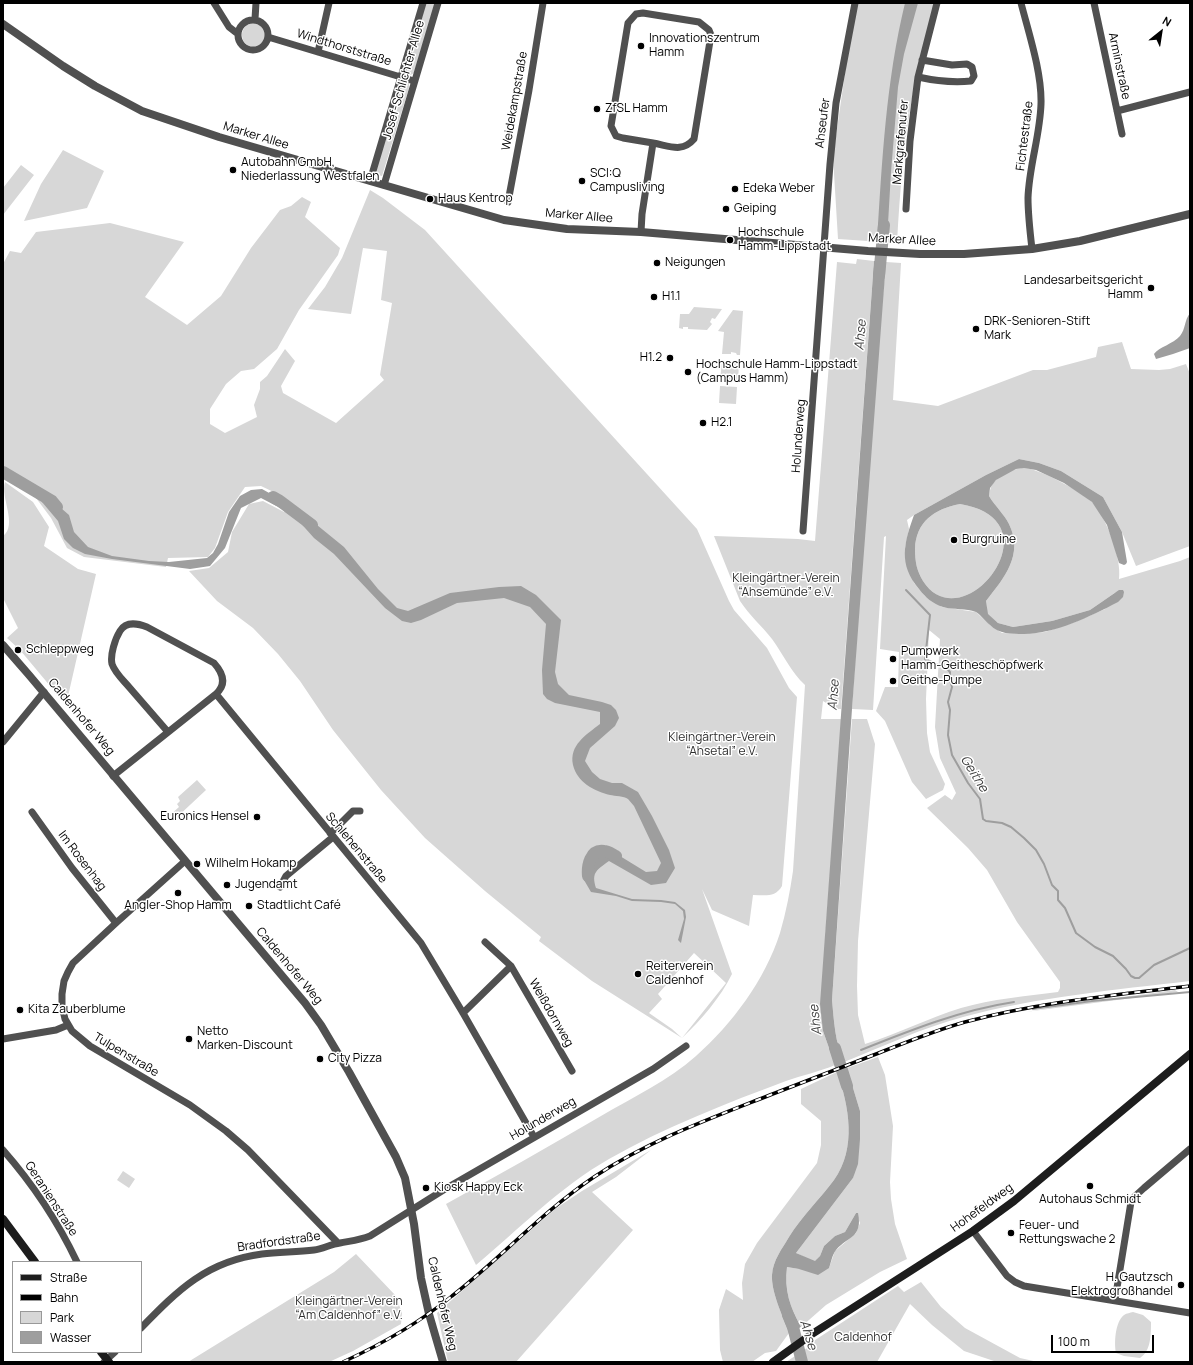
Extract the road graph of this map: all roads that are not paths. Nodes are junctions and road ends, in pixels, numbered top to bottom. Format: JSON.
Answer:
{"nodes":[{"id":1,"x":214,"y":3,"type":"edge"},
{"id":2,"x":256,"y":3,"type":"edge"},
{"id":3,"x":329,"y":3,"type":"edge"},
{"id":4,"x":422,"y":3,"type":"edge"},
{"id":5,"x":438,"y":3,"type":"edge"},
{"id":6,"x":542,"y":3,"type":"edge"},
{"id":7,"x":855,"y":3,"type":"edge"},
{"id":8,"x":937,"y":3,"type":"edge"},
{"id":9,"x":1021,"y":3,"type":"edge"},
{"id":10,"x":1094,"y":3,"type":"edge"},
{"id":11,"x":255,"y":20,"type":"junction"},
{"id":12,"x":3,"y":24,"type":"edge"},
{"id":13,"x":238,"y":34,"type":"junction"},
{"id":14,"x":268,"y":37,"type":"junction"},
{"id":15,"x":318,"y":52,"type":"junction"},
{"id":16,"x":922,"y":60,"type":"junction"},
{"id":17,"x":401,"y":77,"type":"junction"},
{"id":18,"x":918,"y":77,"type":"junction"},
{"id":19,"x":414,"y":81,"type":"junction"},
{"id":20,"x":1190,"y":92,"type":"edge"},
{"id":21,"x":1117,"y":111,"type":"junction"},
{"id":22,"x":1122,"y":134,"type":"dead end"},
{"id":23,"x":653,"y":143,"type":"junction"},
{"id":24,"x":373,"y":184,"type":"junction"},
{"id":25,"x":384,"y":185,"type":"junction"},
{"id":26,"x":508,"y":202,"type":"dead end"},
{"id":27,"x":906,"y":209,"type":"dead end"},
{"id":28,"x":1190,"y":214,"type":"edge"},
{"id":29,"x":641,"y":232,"type":"junction"},
{"id":30,"x":823,"y":247,"type":"junction"},
{"id":31,"x":1032,"y":249,"type":"junction"},
{"id":32,"x":803,"y":531,"type":"dead end"},
{"id":33,"x":3,"y":646,"type":"edge"},
{"id":34,"x":44,"y":692,"type":"junction"},
{"id":35,"x":216,"y":694,"type":"junction"},
{"id":36,"x":168,"y":732,"type":"junction"},
{"id":37,"x":3,"y":742,"type":"edge"},
{"id":38,"x":114,"y":776,"type":"junction"},
{"id":39,"x":360,"y":810,"type":"dead end"},
{"id":40,"x":32,"y":812,"type":"dead end"},
{"id":41,"x":331,"y":835,"type":"junction"},
{"id":42,"x":185,"y":861,"type":"junction"},
{"id":43,"x":280,"y":887,"type":"dead end"},
{"id":44,"x":116,"y":923,"type":"junction"},
{"id":45,"x":485,"y":942,"type":"dead end"},
{"id":46,"x":511,"y":966,"type":"junction"},
{"id":47,"x":463,"y":1013,"type":"junction"},
{"id":48,"x":68,"y":1025,"type":"junction"},
{"id":49,"x":3,"y":1039,"type":"edge"},
{"id":50,"x":686,"y":1046,"type":"dead end"},
{"id":51,"x":1190,"y":1054,"type":"edge"},
{"id":52,"x":572,"y":1072,"type":"dead end"},
{"id":53,"x":534,"y":1137,"type":"junction"},
{"id":54,"x":1190,"y":1149,"type":"edge"},
{"id":55,"x":3,"y":1150,"type":"edge"},
{"id":56,"x":411,"y":1210,"type":"junction"},
{"id":57,"x":3,"y":1219,"type":"edge"},
{"id":58,"x":973,"y":1231,"type":"junction"},
{"id":59,"x":338,"y":1243,"type":"junction"},
{"id":60,"x":34,"y":1261,"type":"edge"},
{"id":61,"x":77,"y":1261,"type":"edge"},
{"id":62,"x":1115,"y":1300,"type":"junction"},
{"id":63,"x":1190,"y":1313,"type":"edge"},
{"id":64,"x":142,"y":1327,"type":"edge"},
{"id":65,"x":102,"y":1353,"type":"edge"},
{"id":66,"x":114,"y":1353,"type":"edge"},
{"id":67,"x":104,"y":1362,"type":"edge"},
{"id":68,"x":109,"y":1362,"type":"edge"},
{"id":69,"x":443,"y":1362,"type":"edge"},
{"id":70,"x":773,"y":1362,"type":"edge"}],
"edges":[{"from":1,"to":13,"type":"street"},
{"from":2,"to":11,"type":"street"},
{"from":3,"to":15,"type":"street"},
{"from":4,"to":17,"type":"street","name":"Josef-Schlichter-Allee"},
{"from":5,"to":19,"type":"street","name":"Josef-Schlichter-Allee"},
{"from":6,"to":26,"type":"street","name":"Weidekampstraße"},
{"from":7,"to":30,"type":"street","name":"Ahseufer"},
{"from":8,"to":16,"type":"street","name":"Markgrafenufer"},
{"from":9,"to":31,"type":"street","name":"Fichtestraße"},
{"from":10,"to":21,"type":"street","name":"Arminstraße"},
{"from":11,"to":13,"type":"street"},
{"from":11,"to":14,"type":"street"},
{"from":12,"to":24,"type":"street","name":"Marker Allee"},
{"from":13,"to":14,"type":"street"},
{"from":14,"to":15,"type":"street","name":"Windthorststraße"},
{"from":15,"to":17,"type":"street","name":"Windthorststraße"},
{"from":16,"to":18,"type":"street","name":"Markgrafenufer"},
{"from":16,"to":18,"type":"street"},
{"from":17,"to":19,"type":"street","name":"Windthorststraße"},
{"from":17,"to":24,"type":"street","name":"Josef-Schlichter-Allee"},
{"from":18,"to":27,"type":"street","name":"Markgrafenufer"},
{"from":19,"to":25,"type":"street","name":"Josef-Schlichter-Allee"},
{"from":20,"to":21,"type":"street"},
{"from":21,"to":22,"type":"street","name":"Arminstraße"},
{"from":23,"to":23,"type":"street"},
{"from":23,"to":29,"type":"street"},
{"from":24,"to":25,"type":"street","name":"Marker Allee"},
{"from":25,"to":29,"type":"street","name":"Marker Allee"},
{"from":28,"to":31,"type":"street","name":"Marker Allee"},
{"from":29,"to":30,"type":"street","name":"Marker Allee"},
{"from":30,"to":31,"type":"street","name":"Marker Allee"},
{"from":30,"to":32,"type":"street","name":"Holunderweg"},
{"from":33,"to":34,"type":"street","name":"Caldenhofer Weg"},
{"from":34,"to":37,"type":"street"},
{"from":34,"to":38,"type":"street","name":"Caldenhofer Weg"},
{"from":35,"to":36,"type":"street"},
{"from":35,"to":36,"type":"street"},
{"from":35,"to":41,"type":"street","name":"Schlehenstraße"},
{"from":36,"to":38,"type":"street"},
{"from":38,"to":42,"type":"street","name":"Caldenhofer Weg"},
{"from":39,"to":41,"type":"street"},
{"from":40,"to":44,"type":"street","name":"Im Rosenhag"},
{"from":41,"to":43,"type":"street"},
{"from":41,"to":47,"type":"street","name":"Schlehenstraße"},
{"from":42,"to":44,"type":"street","name":"Tulpenstraße"},
{"from":42,"to":56,"type":"street","name":"Caldenhofer Weg"},
{"from":44,"to":48,"type":"street","name":"Tulpenstraße"},
{"from":45,"to":46,"type":"street","name":"Weißdornweg"},
{"from":46,"to":47,"type":"street"},
{"from":46,"to":52,"type":"street","name":"Weißdornweg"},
{"from":47,"to":53,"type":"street","name":"Schlehenstraße"},
{"from":48,"to":49,"type":"street"},
{"from":48,"to":59,"type":"street","name":"Tulpenstraße"},
{"from":50,"to":53,"type":"street","name":"Holunderweg"},
{"from":51,"to":58,"type":"main road","name":"Hohefeldweg"},
{"from":53,"to":56,"type":"street","name":"Holunderweg"},
{"from":54,"to":62,"type":"street"},
{"from":55,"to":61,"type":"street","name":"Geranienstraße"},
{"from":56,"to":59,"type":"street","name":"Bradfordstraße"},
{"from":56,"to":69,"type":"street","name":"Caldenhofer Weg"},
{"from":57,"to":60,"type":"main road"},
{"from":58,"to":62,"type":"street"},
{"from":58,"to":70,"type":"main road","name":"Hohefeldweg"},
{"from":59,"to":64,"type":"street","name":"Bradfordstraße"},
{"from":62,"to":63,"type":"street"},
{"from":65,"to":68,"type":"main road","bridge":true},
{"from":66,"to":67,"type":"street"}]}
